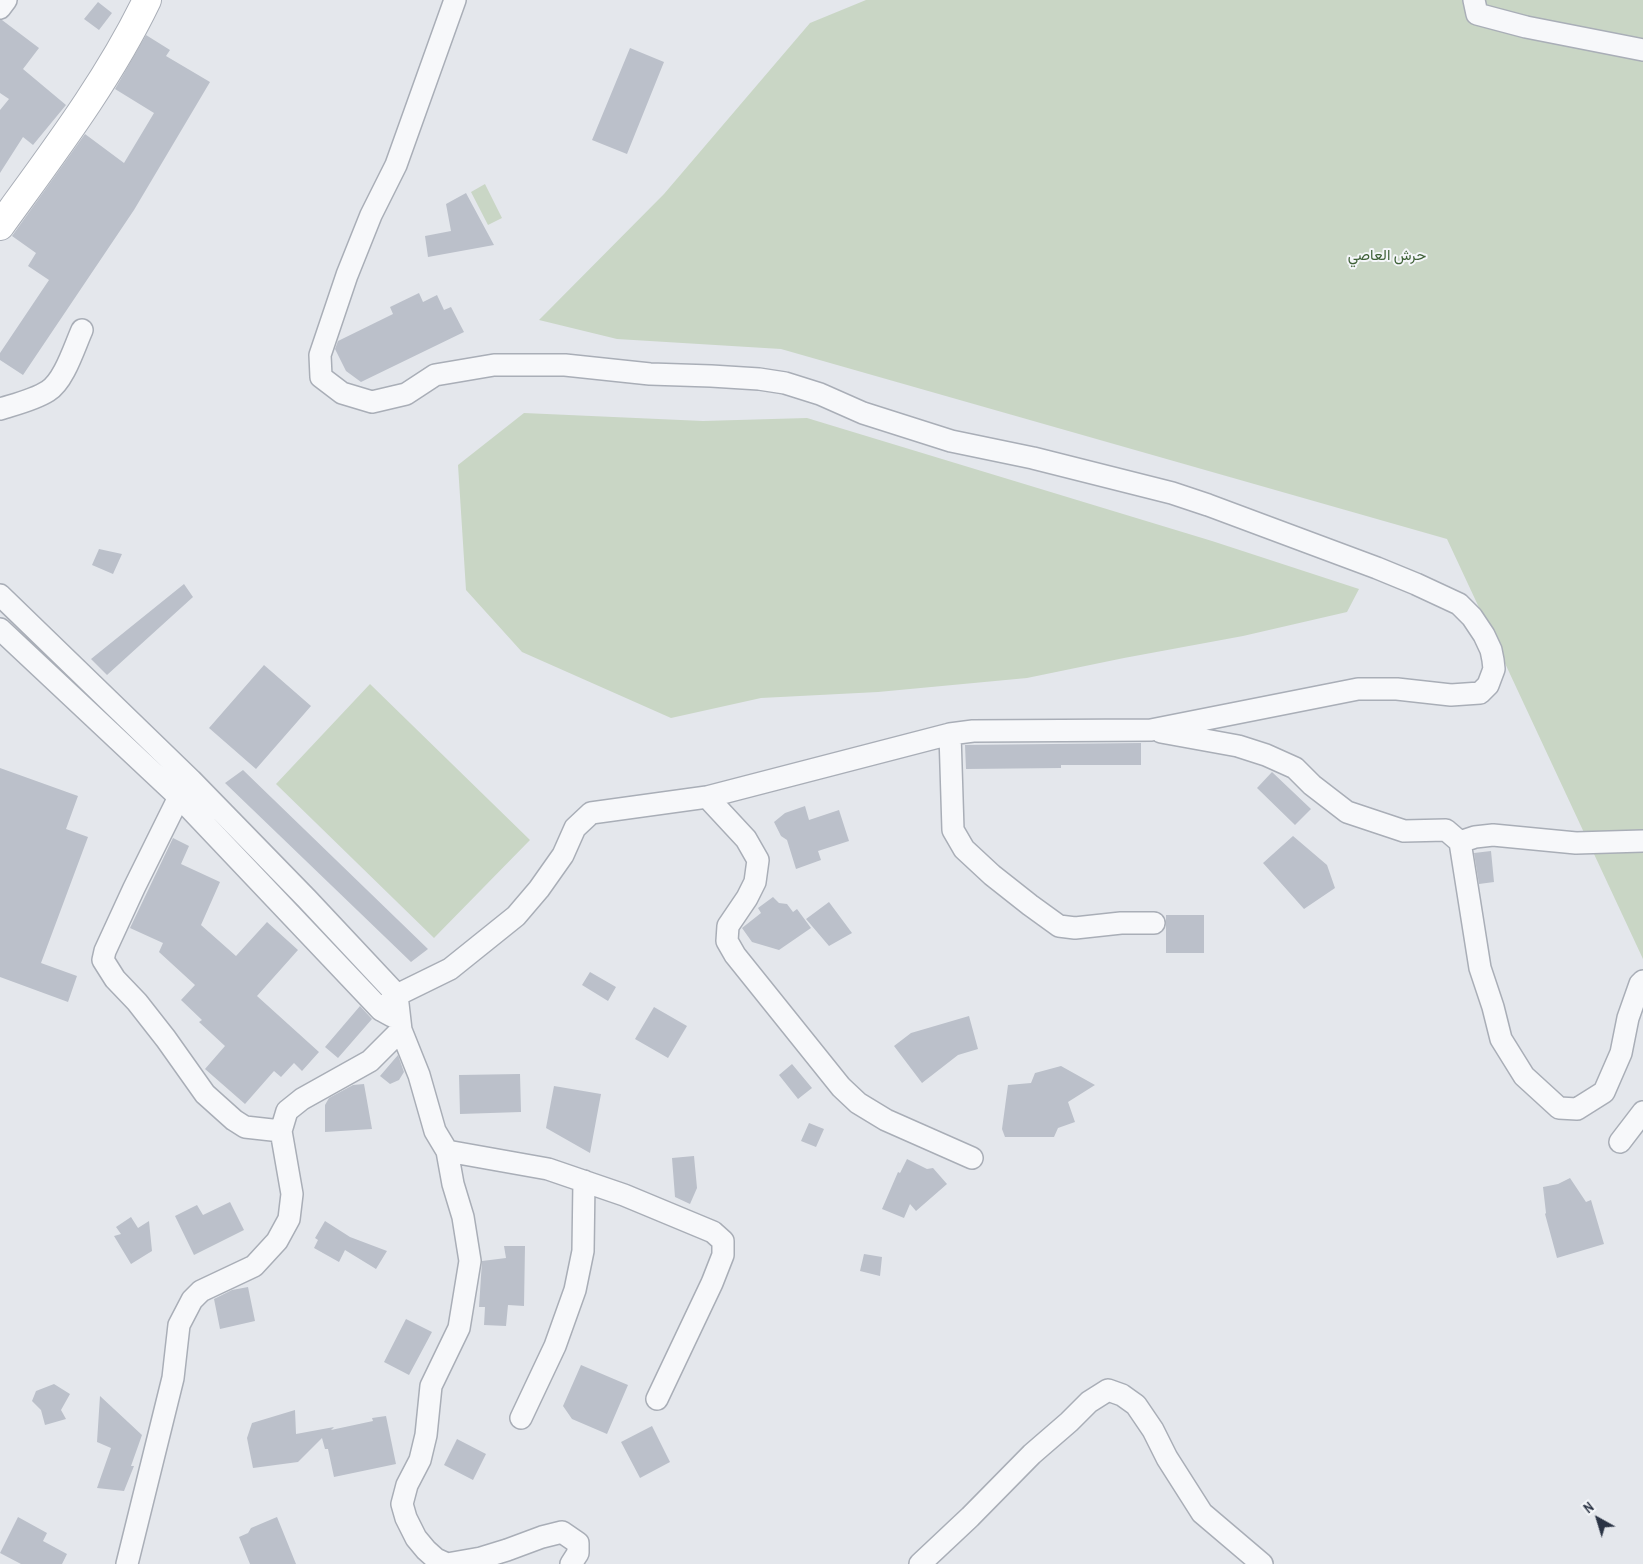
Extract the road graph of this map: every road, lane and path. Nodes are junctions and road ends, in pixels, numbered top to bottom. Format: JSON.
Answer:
{"nodes":[{"id":1,"x":6,"y":0,"type":"edge"},
{"id":2,"x":147,"y":0,"type":"edge"},
{"id":3,"x":455,"y":0,"type":"edge"},
{"id":4,"x":1474,"y":0,"type":"edge"},
{"id":5,"x":0,"y":8,"type":"edge"},
{"id":6,"x":1643,"y":50,"type":"edge"},
{"id":7,"x":0,"y":226,"type":"edge"},
{"id":8,"x":82,"y":330,"type":"dead end"},
{"id":9,"x":0,"y":408,"type":"edge"},
{"id":10,"x":0,"y":595,"type":"edge"},
{"id":11,"x":0,"y":629,"type":"edge"},
{"id":12,"x":1151,"y":730,"type":"junction"},
{"id":13,"x":950,"y":734,"type":"junction"},
{"id":14,"x":185,"y":789,"type":"junction"},
{"id":15,"x":707,"y":798,"type":"junction"},
{"id":16,"x":1643,"y":841,"type":"edge"},
{"id":17,"x":1460,"y":842,"type":"junction"},
{"id":18,"x":307,"y":899,"type":"junction"},
{"id":19,"x":292,"y":916,"type":"junction"},
{"id":20,"x":1154,"y":923,"type":"dead end"},
{"id":21,"x":1643,"y":981,"type":"edge"},
{"id":22,"x":398,"y":995,"type":"junction"},
{"id":23,"x":394,"y":1020,"type":"junction"},
{"id":24,"x":1643,"y":1112,"type":"edge"},
{"id":25,"x":281,"y":1131,"type":"junction"},
{"id":26,"x":1620,"y":1142,"type":"dead end"},
{"id":27,"x":447,"y":1151,"type":"junction"},
{"id":28,"x":972,"y":1158,"type":"dead end"},
{"id":29,"x":584,"y":1181,"type":"junction"},
{"id":30,"x":657,"y":1399,"type":"dead end"},
{"id":31,"x":521,"y":1418,"type":"dead end"},
{"id":32,"x":127,"y":1564,"type":"edge"},
{"id":33,"x":571,"y":1564,"type":"edge"},
{"id":34,"x":920,"y":1564,"type":"edge"},
{"id":35,"x":1262,"y":1564,"type":"edge"}],
"edges":[{"from":1,"to":5,"type":"street"},
{"from":2,"to":7,"type":"street"},
{"from":3,"to":12,"type":"street"},
{"from":4,"to":6,"type":"street"},
{"from":8,"to":9,"type":"street"},
{"from":10,"to":14,"type":"street"},
{"from":11,"to":14,"type":"street"},
{"from":12,"to":13,"type":"street"},
{"from":12,"to":17,"type":"street"},
{"from":13,"to":15,"type":"street"},
{"from":13,"to":20,"type":"street"},
{"from":14,"to":18,"type":"street"},
{"from":14,"to":19,"type":"street"},
{"from":14,"to":25,"type":"street"},
{"from":15,"to":22,"type":"street"},
{"from":15,"to":28,"type":"street"},
{"from":16,"to":17,"type":"street"},
{"from":17,"to":21,"type":"street"},
{"from":18,"to":19,"type":"street"},
{"from":18,"to":22,"type":"street"},
{"from":19,"to":23,"type":"street"},
{"from":22,"to":23,"type":"street"},
{"from":23,"to":25,"type":"street"},
{"from":23,"to":27,"type":"street"},
{"from":24,"to":26,"type":"street"},
{"from":25,"to":32,"type":"street"},
{"from":27,"to":29,"type":"street"},
{"from":27,"to":33,"type":"street"},
{"from":29,"to":30,"type":"street"},
{"from":29,"to":31,"type":"street"},
{"from":34,"to":35,"type":"street"}]}
